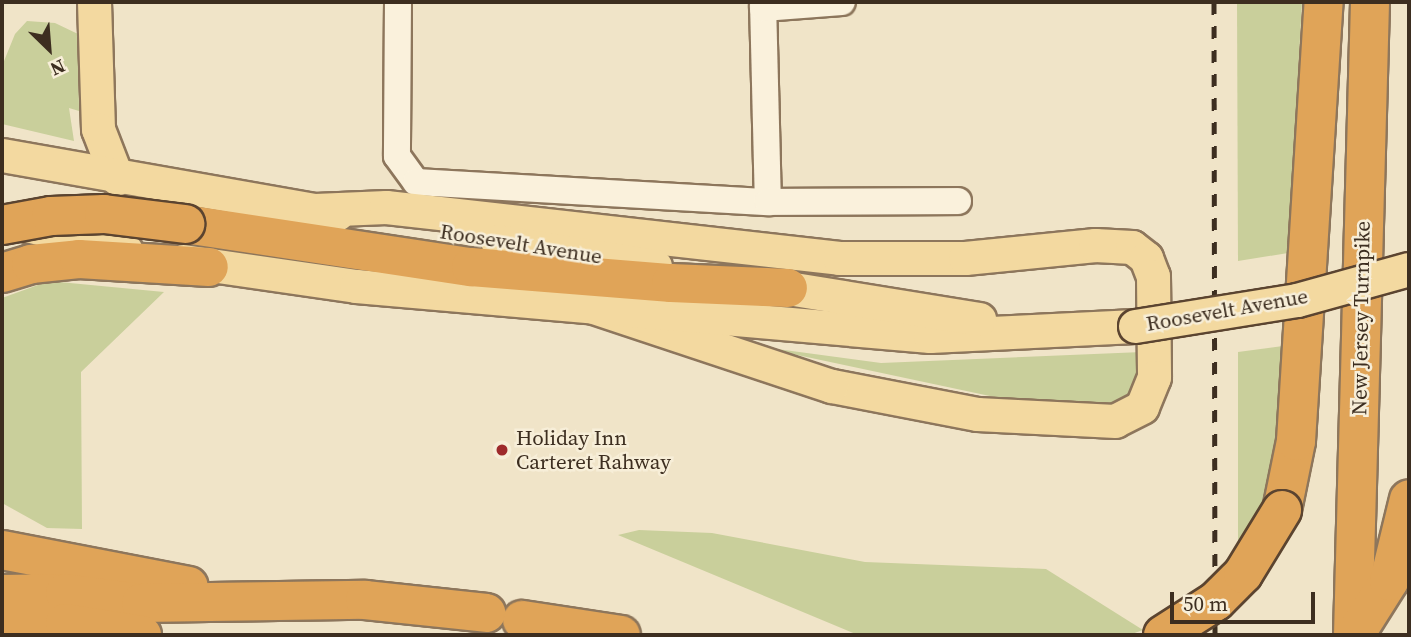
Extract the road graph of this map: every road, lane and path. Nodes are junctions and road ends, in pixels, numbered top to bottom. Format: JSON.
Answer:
{"nodes":[{"id":1,"x":94,"y":2,"type":"edge"},
{"id":2,"x":398,"y":2,"type":"edge"},
{"id":3,"x":842,"y":2,"type":"edge"},
{"id":4,"x":1324,"y":2,"type":"edge"},
{"id":5,"x":1370,"y":2,"type":"edge"},
{"id":6,"x":763,"y":5,"type":"edge"},
{"id":7,"x":2,"y":155,"type":"edge"},
{"id":8,"x":117,"y":177,"type":"junction"},
{"id":9,"x":958,"y":201,"type":"dead end"},
{"id":10,"x":768,"y":202,"type":"junction"},
{"id":11,"x":315,"y":210,"type":"junction"},
{"id":12,"x":2,"y":219,"type":"edge"},
{"id":13,"x":2,"y":225,"type":"edge"},
{"id":14,"x":209,"y":267,"type":"junction"},
{"id":15,"x":1409,"y":269,"type":"edge"},
{"id":16,"x":2,"y":273,"type":"edge"},
{"id":17,"x":788,"y":288,"type":"junction"},
{"id":18,"x":593,"y":307,"type":"junction"},
{"id":19,"x":1041,"y":329,"type":"junction"},
{"id":20,"x":1409,"y":499,"type":"edge"},
{"id":21,"x":2,"y":536,"type":"edge"},
{"id":22,"x":2,"y":550,"type":"edge"},
{"id":23,"x":57,"y":558,"type":"junction"},
{"id":24,"x":2,"y":594,"type":"edge"},
{"id":25,"x":263,"y":602,"type":"junction"},
{"id":26,"x":2,"y":623,"type":"edge"},
{"id":27,"x":142,"y":635,"type":"edge"},
{"id":28,"x":621,"y":635,"type":"edge"},
{"id":29,"x":1163,"y":635,"type":"edge"},
{"id":30,"x":1354,"y":635,"type":"edge"}],
"edges":[{"from":1,"to":8,"type":"main road"},
{"from":2,"to":10,"type":"street"},
{"from":3,"to":6,"type":"street"},
{"from":4,"to":29,"type":"highway","bridge":true},
{"from":5,"to":30,"type":"highway","name":"New Jersey Turnpike"},
{"from":6,"to":10,"type":"street"},
{"from":7,"to":8,"type":"main road","name":"Roosevelt Avenue"},
{"from":8,"to":11,"type":"main road","name":"Roosevelt Avenue"},
{"from":9,"to":10,"type":"street"},
{"from":11,"to":17,"type":"main road","name":"Roosevelt Avenue"},
{"from":11,"to":18,"type":"main road"},
{"from":12,"to":14,"type":"main road","name":"Roosevelt Avenue"},
{"from":13,"to":17,"type":"highway","bridge":true},
{"from":14,"to":16,"type":"highway"},
{"from":14,"to":18,"type":"main road","name":"Roosevelt Avenue"},
{"from":15,"to":19,"type":"main road","name":"Roosevelt Avenue","bridge":true},
{"from":17,"to":19,"type":"main road","name":"Roosevelt Avenue"},
{"from":18,"to":19,"type":"main road","name":"Roosevelt Avenue"},
{"from":20,"to":30,"type":"highway"},
{"from":21,"to":23,"type":"highway"},
{"from":22,"to":23,"type":"highway"},
{"from":23,"to":25,"type":"highway"},
{"from":24,"to":25,"type":"highway"},
{"from":25,"to":28,"type":"highway"},
{"from":26,"to":27,"type":"highway"}]}
